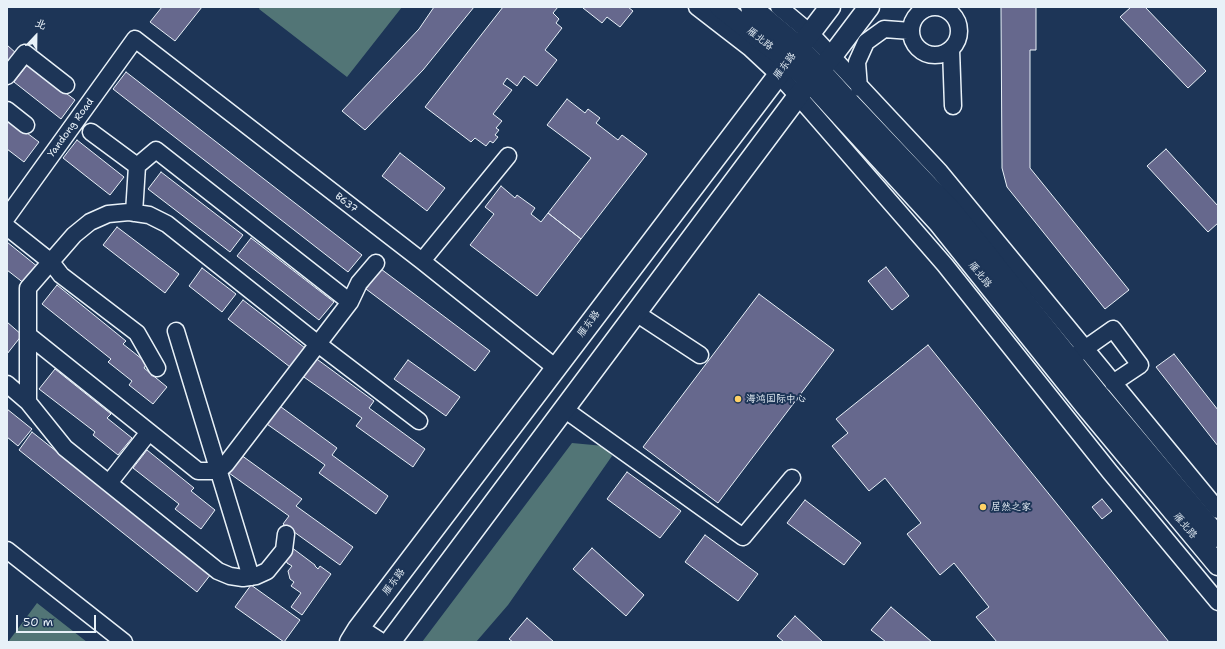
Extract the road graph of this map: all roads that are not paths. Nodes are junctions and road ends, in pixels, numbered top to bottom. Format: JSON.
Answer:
{"nodes":[{"id":1,"x":697,"y":7,"type":"edge"},
{"id":2,"x":720,"y":7,"type":"edge"},
{"id":3,"x":751,"y":7,"type":"edge"},
{"id":4,"x":779,"y":7,"type":"edge"},
{"id":5,"x":830,"y":7,"type":"edge"},
{"id":6,"x":869,"y":7,"type":"edge"},
{"id":7,"x":911,"y":31,"type":"junction"},
{"id":8,"x":135,"y":39,"type":"joint"},
{"id":9,"x":951,"y":49,"type":"junction"},
{"id":10,"x":794,"y":54,"type":"junction"},
{"id":11,"x":7,"y":76,"type":"edge"},
{"id":12,"x":815,"y":76,"type":"junction"},
{"id":13,"x":66,"y":85,"type":"dead end"},
{"id":14,"x":853,"y":93,"type":"junction"},
{"id":15,"x":953,"y":106,"type":"dead end"},
{"id":16,"x":7,"y":110,"type":"edge"},
{"id":17,"x":26,"y":125,"type":"dead end"},
{"id":18,"x":92,"y":132,"type":"dead end"},
{"id":19,"x":508,"y":156,"type":"dead end"},
{"id":20,"x":137,"y":166,"type":"junction"},
{"id":21,"x":134,"y":213,"type":"junction"},
{"id":22,"x":7,"y":217,"type":"edge"},
{"id":23,"x":7,"y":227,"type":"edge"},
{"id":24,"x":422,"y":261,"type":"junction"},
{"id":25,"x":51,"y":262,"type":"junction"},
{"id":26,"x":376,"y":263,"type":"dead end"},
{"id":27,"x":350,"y":302,"type":"junction"},
{"id":28,"x":636,"y":313,"type":"junction"},
{"id":29,"x":176,"y":331,"type":"dead end"},
{"id":30,"x":28,"y":335,"type":"junction"},
{"id":31,"x":318,"y":344,"type":"junction"},
{"id":32,"x":1078,"y":354,"type":"junction"},
{"id":33,"x":700,"y":355,"type":"dead end"},
{"id":34,"x":158,"y":368,"type":"dead end"},
{"id":35,"x":556,"y":368,"type":"junction"},
{"id":36,"x":1113,"y":383,"type":"junction"},
{"id":37,"x":7,"y":384,"type":"edge"},
{"id":38,"x":28,"y":402,"type":"junction"},
{"id":39,"x":564,"y":409,"type":"junction"},
{"id":40,"x":419,"y":421,"type":"dead end"},
{"id":41,"x":149,"y":432,"type":"junction"},
{"id":42,"x":218,"y":471,"type":"junction"},
{"id":43,"x":792,"y":478,"type":"dead end"},
{"id":44,"x":108,"y":483,"type":"junction"},
{"id":45,"x":1218,"y":510,"type":"edge"},
{"id":46,"x":286,"y":534,"type":"dead end"},
{"id":47,"x":1218,"y":538,"type":"edge"},
{"id":48,"x":7,"y":550,"type":"edge"},
{"id":49,"x":1218,"y":565,"type":"edge"},
{"id":50,"x":251,"y":577,"type":"junction"},
{"id":51,"x":1218,"y":602,"type":"edge"},
{"id":52,"x":354,"y":635,"type":"edge"},
{"id":53,"x":124,"y":642,"type":"edge"},
{"id":54,"x":378,"y":642,"type":"edge"},
{"id":55,"x":390,"y":642,"type":"edge"}],
"edges":[{"from":1,"to":10,"type":"street"},
{"from":2,"to":10,"type":"main road","name":"雁北路"},
{"from":3,"to":10,"type":"main road","name":"雁北路"},
{"from":4,"to":10,"type":"street"},
{"from":5,"to":10,"type":"main road","name":"雁东路"},
{"from":6,"to":12,"type":"main road"},
{"from":7,"to":9,"type":"street"},
{"from":7,"to":9,"type":"street"},
{"from":7,"to":14,"type":"street"},
{"from":8,"to":22,"type":"street","name":"Yandong Road"},
{"from":8,"to":24,"type":"street","name":"B637"},
{"from":9,"to":15,"type":"street"},
{"from":10,"to":12,"type":"main road","name":"雁北路"},
{"from":10,"to":12,"type":"street"},
{"from":10,"to":35,"type":"main road","name":"雁东路"},
{"from":11,"to":13,"type":"street"},
{"from":12,"to":14,"type":"main road","name":"雁北路"},
{"from":12,"to":28,"type":"main road"},
{"from":12,"to":49,"type":"main road","name":"雁北路"},
{"from":12,"to":51,"type":"street"},
{"from":14,"to":32,"type":"main road","name":"雁北路"},
{"from":16,"to":17,"type":"street"},
{"from":18,"to":20,"type":"street"},
{"from":19,"to":24,"type":"street"},
{"from":20,"to":21,"type":"street"},
{"from":20,"to":27,"type":"street"},
{"from":21,"to":25,"type":"street"},
{"from":21,"to":31,"type":"street"},
{"from":23,"to":25,"type":"street"},
{"from":24,"to":35,"type":"street","name":"B637"},
{"from":25,"to":30,"type":"street"},
{"from":25,"to":34,"type":"street"},
{"from":26,"to":27,"type":"street"},
{"from":27,"to":31,"type":"street"},
{"from":28,"to":33,"type":"street"},
{"from":28,"to":39,"type":"main road"},
{"from":29,"to":42,"type":"street"},
{"from":30,"to":38,"type":"street"},
{"from":30,"to":41,"type":"street"},
{"from":31,"to":40,"type":"street"},
{"from":31,"to":42,"type":"street"},
{"from":32,"to":36,"type":"street"},
{"from":32,"to":36,"type":"street"},
{"from":32,"to":47,"type":"main road","name":"雁北路"},
{"from":35,"to":52,"type":"main road","name":"雁东路"},
{"from":36,"to":45,"type":"street"},
{"from":37,"to":38,"type":"street"},
{"from":38,"to":44,"type":"street"},
{"from":39,"to":43,"type":"street"},
{"from":39,"to":55,"type":"main road"},
{"from":41,"to":42,"type":"street"},
{"from":41,"to":44,"type":"street"},
{"from":42,"to":50,"type":"street"},
{"from":44,"to":50,"type":"street"},
{"from":46,"to":50,"type":"street"},
{"from":48,"to":53,"type":"street"},
{"from":52,"to":54,"type":"main road"}]}
